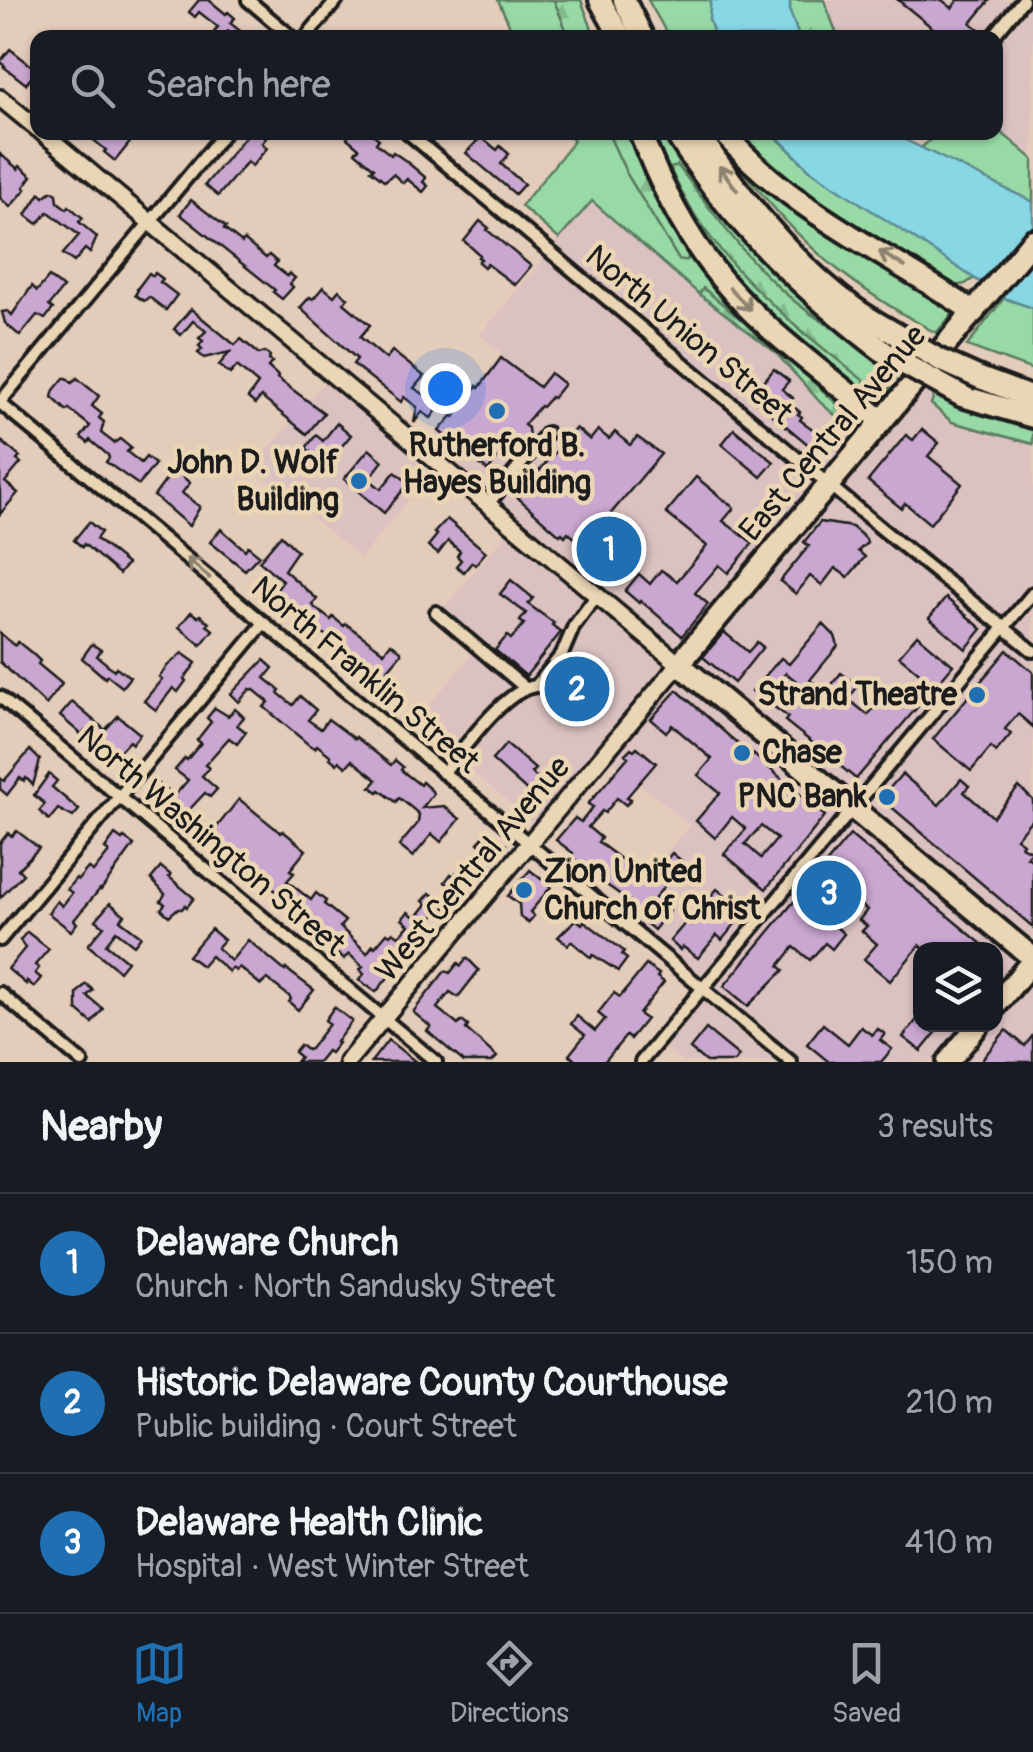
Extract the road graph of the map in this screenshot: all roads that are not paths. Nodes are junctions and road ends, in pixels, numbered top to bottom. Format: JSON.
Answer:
{"nodes":[{"id":1,"x":248,"y":0,"type":"edge"},
{"id":2,"x":336,"y":0,"type":"edge"},
{"id":3,"x":596,"y":0,"type":"edge"},
{"id":4,"x":1023,"y":0,"type":"edge"},
{"id":5,"x":284,"y":30,"type":"edge"},
{"id":6,"x":312,"y":30,"type":"edge"},
{"id":7,"x":602,"y":30,"type":"edge"},
{"id":8,"x":616,"y":30,"type":"edge"},
{"id":9,"x":999,"y":30,"type":"edge"},
{"id":10,"x":0,"y":98,"type":"edge"},
{"id":11,"x":30,"y":123,"type":"edge"},
{"id":12,"x":51,"y":140,"type":"edge"},
{"id":13,"x":218,"y":140,"type":"edge"},
{"id":14,"x":418,"y":140,"type":"edge"},
{"id":15,"x":643,"y":140,"type":"edge"},
{"id":16,"x":680,"y":140,"type":"edge"},
{"id":17,"x":703,"y":140,"type":"edge"},
{"id":18,"x":730,"y":140,"type":"edge"},
{"id":19,"x":150,"y":223,"type":"junction"},
{"id":20,"x":1033,"y":240,"type":"edge"},
{"id":21,"x":974,"y":312,"type":"junction"},
{"id":22,"x":895,"y":346,"type":"junction"},
{"id":23,"x":1033,"y":398,"type":"edge"},
{"id":24,"x":0,"y":402,"type":"edge"},
{"id":25,"x":1033,"y":417,"type":"edge"},
{"id":26,"x":882,"y":421,"type":"junction"},
{"id":27,"x":546,"y":433,"type":"dead end"},
{"id":28,"x":829,"y":484,"type":"junction"},
{"id":29,"x":488,"y":504,"type":"junction"},
{"id":30,"x":1033,"y":593,"type":"edge"},
{"id":31,"x":597,"y":596,"type":"junction"},
{"id":32,"x":436,"y":612,"type":"dead end"},
{"id":33,"x":264,"y":623,"type":"junction"},
{"id":34,"x":1004,"y":628,"type":"junction"},
{"id":35,"x":1033,"y":651,"type":"edge"},
{"id":36,"x":679,"y":664,"type":"junction"},
{"id":37,"x":524,"y":687,"type":"junction"},
{"id":38,"x":0,"y":697,"type":"edge"},
{"id":39,"x":443,"y":772,"type":"junction"},
{"id":40,"x":120,"y":796,"type":"junction"},
{"id":41,"x":853,"y":808,"type":"junction"},
{"id":42,"x":529,"y":844,"type":"junction"},
{"id":43,"x":0,"y":940,"type":"edge"},
{"id":44,"x":1033,"y":959,"type":"edge"},
{"id":45,"x":703,"y":988,"type":"junction"},
{"id":46,"x":0,"y":994,"type":"edge"},
{"id":47,"x":1003,"y":996,"type":"edge"},
{"id":48,"x":384,"y":1018,"type":"junction"},
{"id":49,"x":973,"y":1032,"type":"edge"},
{"id":50,"x":82,"y":1062,"type":"edge"},
{"id":51,"x":347,"y":1062,"type":"edge"},
{"id":52,"x":436,"y":1062,"type":"edge"},
{"id":53,"x":642,"y":1062,"type":"edge"},
{"id":54,"x":790,"y":1062,"type":"edge"},
{"id":55,"x":948,"y":1062,"type":"edge"}],
"edges":[{"from":1,"to":5,"type":"street"},
{"from":2,"to":6,"type":"street"},
{"from":3,"to":7,"type":"highway"},
{"from":3,"to":8,"type":"highway"},
{"from":4,"to":9,"type":"street"},
{"from":10,"to":11,"type":"street"},
{"from":12,"to":19,"type":"street"},
{"from":13,"to":19,"type":"street"},
{"from":14,"to":28,"type":"street","name":"North Union Street"},
{"from":15,"to":26,"type":"highway","one_way":true},
{"from":16,"to":22,"type":"highway"},
{"from":22,"to":17,"type":"highway","one_way":true},
{"from":21,"to":18,"type":"highway","one_way":true},
{"from":19,"to":24,"type":"street"},
{"from":19,"to":29,"type":"street"},
{"from":20,"to":21,"type":"highway","name":"East Central Avenue"},
{"from":21,"to":26,"type":"highway","name":"East Central Avenue"},
{"from":22,"to":23,"type":"highway","bridge":true},
{"from":22,"to":25,"type":"highway","bridge":true},
{"from":33,"to":24,"type":"street","name":"North Franklin Street","one_way":true},
{"from":26,"to":28,"type":"highway","name":"East Central Avenue"},
{"from":27,"to":29,"type":"street"},
{"from":28,"to":34,"type":"street","name":"North Union Street"},
{"from":28,"to":36,"type":"highway","name":"East Central Avenue"},
{"from":29,"to":31,"type":"street"},
{"from":30,"to":34,"type":"street"},
{"from":31,"to":36,"type":"street"},
{"from":31,"to":37,"type":"street"},
{"from":32,"to":37,"type":"street"},
{"from":33,"to":39,"type":"street","name":"North Franklin Street"},
{"from":33,"to":40,"type":"street"},
{"from":34,"to":35,"type":"street","name":"North Union Street"},
{"from":34,"to":41,"type":"street"},
{"from":36,"to":41,"type":"highway"},
{"from":36,"to":42,"type":"street","name":"West Central Avenue"},
{"from":37,"to":39,"type":"street"},
{"from":38,"to":40,"type":"street","name":"North Washington Street"},
{"from":39,"to":42,"type":"street","name":"North Franklin Street"},
{"from":40,"to":43,"type":"street"},
{"from":40,"to":48,"type":"street","name":"North Washington Street"},
{"from":41,"to":44,"type":"highway"},
{"from":41,"to":45,"type":"street"},
{"from":42,"to":45,"type":"street","name":"North Franklin Street"},
{"from":42,"to":48,"type":"street","name":"West Central Avenue"},
{"from":44,"to":47,"type":"highway"},
{"from":45,"to":53,"type":"street"},
{"from":45,"to":54,"type":"street","name":"North Franklin Street"},
{"from":46,"to":50,"type":"street"},
{"from":48,"to":51,"type":"street","name":"West Central Avenue"},
{"from":48,"to":52,"type":"street","name":"North Washington Street"},
{"from":49,"to":55,"type":"highway"}]}
